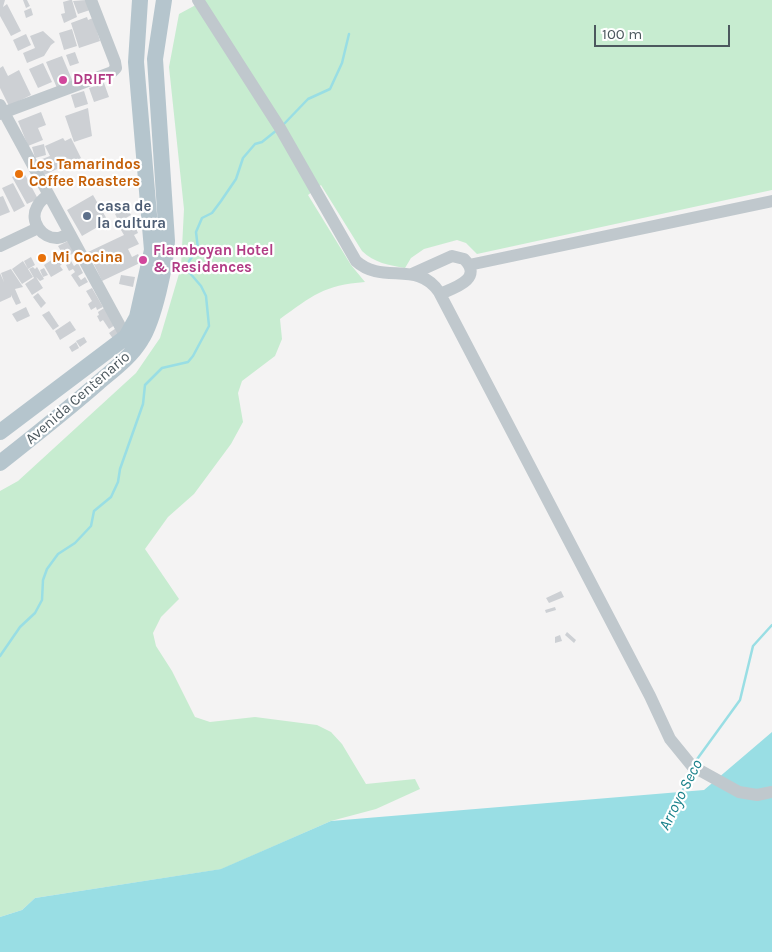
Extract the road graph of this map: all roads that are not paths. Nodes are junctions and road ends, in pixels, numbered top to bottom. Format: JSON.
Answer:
{"nodes":[{"id":1,"x":91,"y":0,"type":"edge"},
{"id":2,"x":140,"y":0,"type":"edge"},
{"id":3,"x":164,"y":0,"type":"edge"},
{"id":4,"x":198,"y":0,"type":"edge"},
{"id":5,"x":1,"y":110,"type":"edge"},
{"id":6,"x":48,"y":195,"type":"junction"},
{"id":7,"x":772,"y":201,"type":"edge"},
{"id":8,"x":38,"y":228,"type":"junction"},
{"id":9,"x":69,"y":234,"type":"junction"},
{"id":10,"x":0,"y":246,"type":"edge"},
{"id":11,"x":469,"y":265,"type":"junction"},
{"id":12,"x":412,"y":274,"type":"junction"},
{"id":13,"x":440,"y":294,"type":"junction"},
{"id":14,"x":126,"y":337,"type":"junction"},
{"id":15,"x":0,"y":432,"type":"edge"},
{"id":16,"x":0,"y":463,"type":"edge"},
{"id":17,"x":772,"y":792,"type":"edge"}],
"edges":[{"from":1,"to":5,"type":"street"},
{"from":2,"to":14,"type":"main road","name":"Avenida Centenario"},
{"from":3,"to":16,"type":"main road","name":"Avenida Centenario"},
{"from":4,"to":12,"type":"street"},
{"from":5,"to":6,"type":"street"},
{"from":6,"to":8,"type":"street"},
{"from":6,"to":9,"type":"street"},
{"from":7,"to":11,"type":"street"},
{"from":8,"to":9,"type":"street"},
{"from":8,"to":10,"type":"street"},
{"from":9,"to":14,"type":"street"},
{"from":11,"to":12,"type":"street"},
{"from":11,"to":13,"type":"street"},
{"from":12,"to":13,"type":"street"},
{"from":13,"to":17,"type":"street"},
{"from":14,"to":15,"type":"main road","name":"Avenida Centenario"}]}
